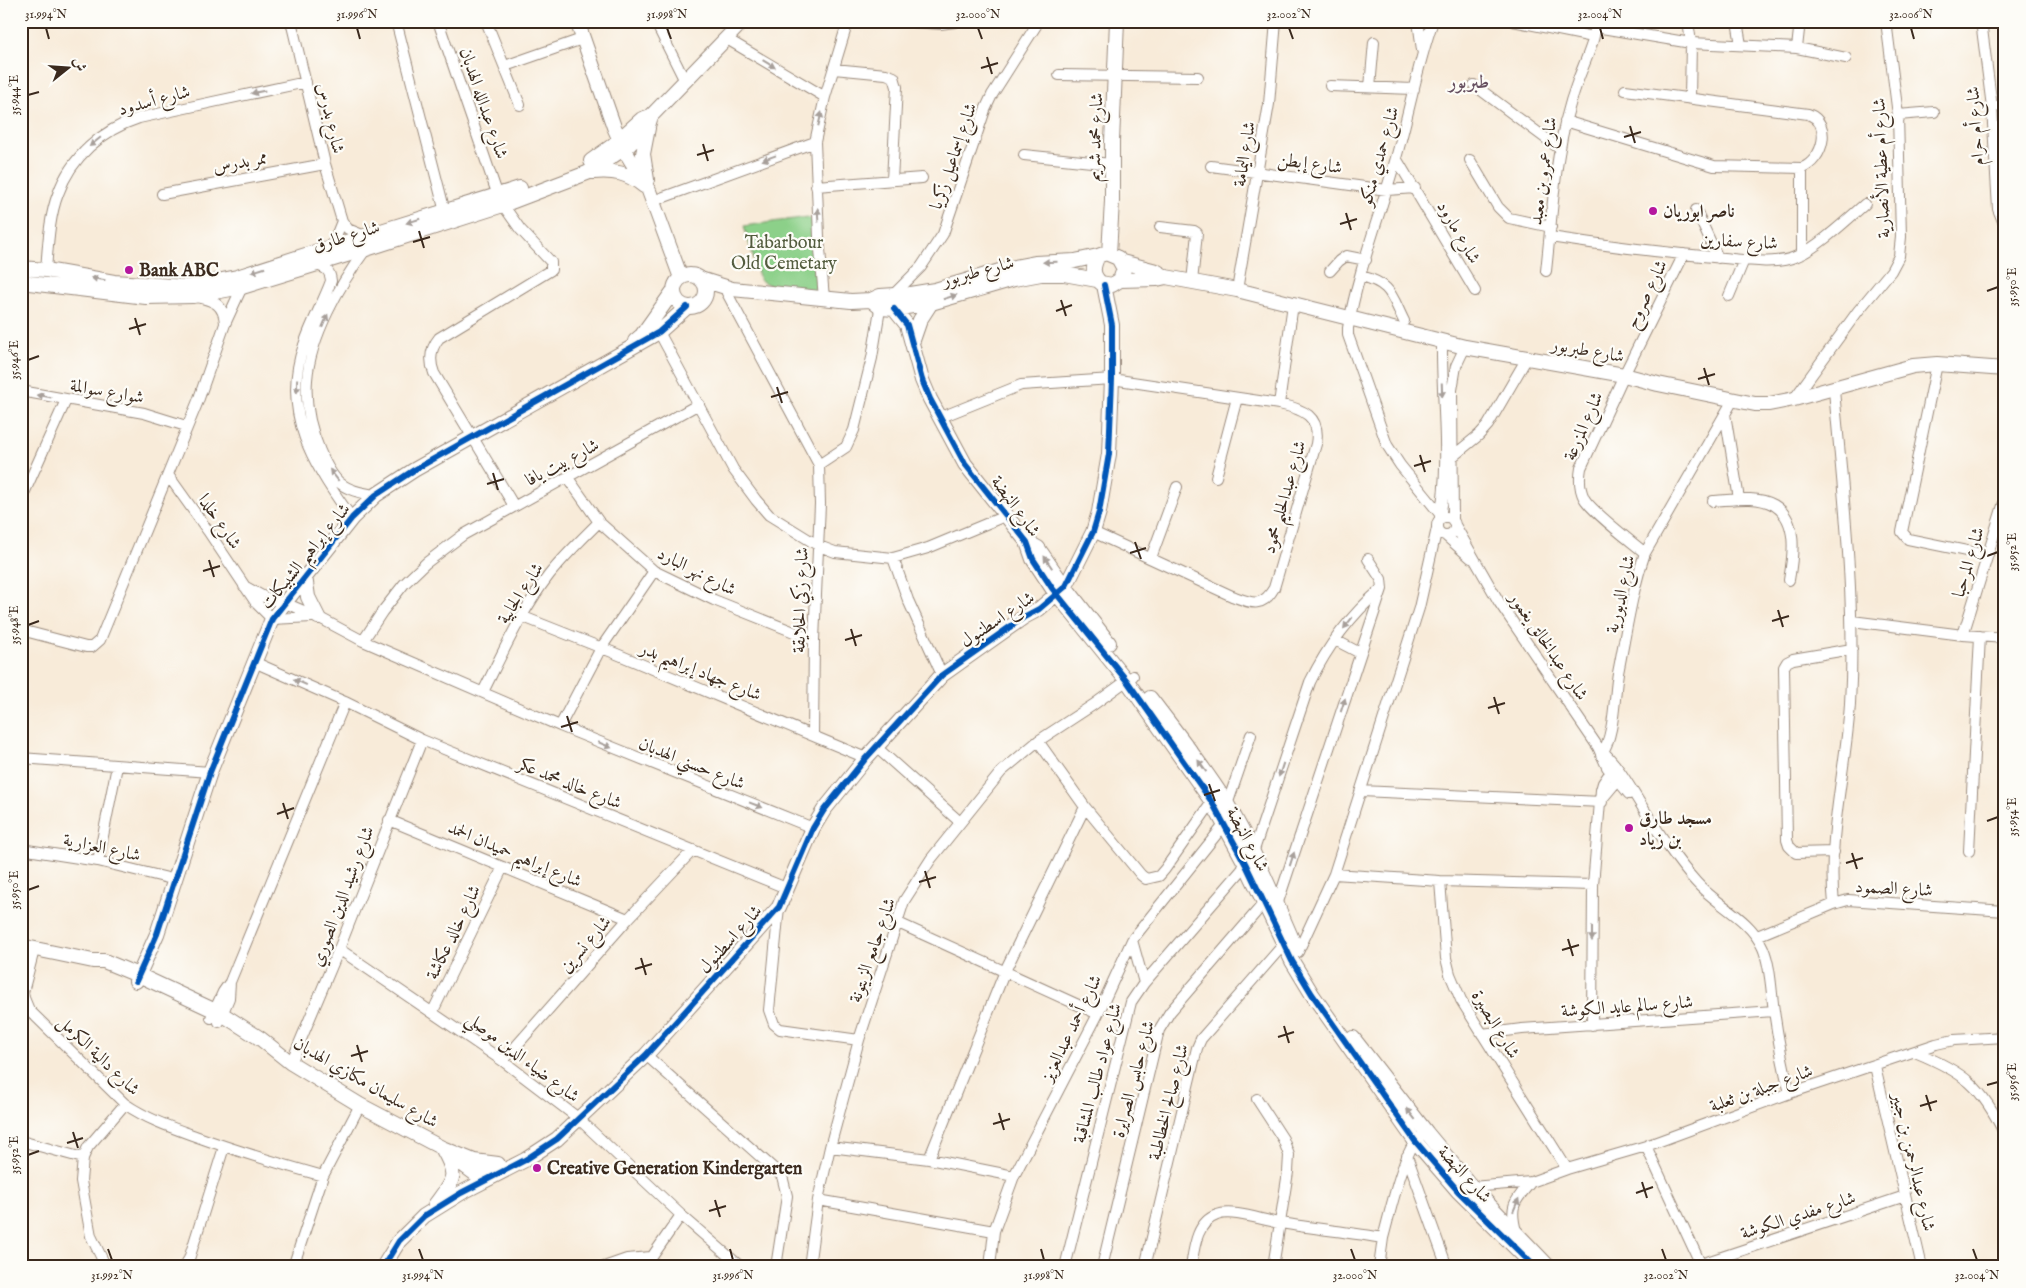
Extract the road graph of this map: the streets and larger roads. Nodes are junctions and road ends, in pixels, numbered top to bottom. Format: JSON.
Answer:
{"nodes":[{"id":1,"x":292,"y":21,"type":"edge"},
{"id":2,"x":396,"y":21,"type":"edge"},
{"id":3,"x":438,"y":21,"type":"edge"},
{"id":4,"x":486,"y":21,"type":"edge"},
{"id":5,"x":577,"y":21,"type":"edge"},
{"id":6,"x":655,"y":21,"type":"edge"},
{"id":7,"x":743,"y":21,"type":"edge"},
{"id":8,"x":848,"y":21,"type":"edge"},
{"id":9,"x":897,"y":21,"type":"edge"},
{"id":10,"x":1039,"y":21,"type":"edge"},
{"id":11,"x":1117,"y":21,"type":"edge"},
{"id":12,"x":1276,"y":21,"type":"edge"},
{"id":13,"x":1418,"y":21,"type":"edge"},
{"id":14,"x":1433,"y":21,"type":"edge"},
{"id":15,"x":1514,"y":21,"type":"edge"},
{"id":16,"x":1688,"y":21,"type":"edge"},
{"id":17,"x":1738,"y":21,"type":"edge"},
{"id":18,"x":1800,"y":21,"type":"edge"},
{"id":19,"x":1886,"y":21,"type":"edge"},
{"id":20,"x":1981,"y":21,"type":"edge"},
{"id":21,"x":955,"y":22,"type":"edge"},
{"id":22,"x":1595,"y":28,"type":"edge"},
{"id":23,"x":582,"y":39,"type":"junction"},
{"id":24,"x":727,"y":39,"type":"junction"},
{"id":25,"x":1374,"y":42,"type":"dead end"},
{"id":26,"x":1691,"y":43,"type":"junction"},
{"id":27,"x":1741,"y":45,"type":"junction"},
{"id":28,"x":1797,"y":48,"type":"junction"},
{"id":29,"x":1422,"y":51,"type":"junction"},
{"id":30,"x":1846,"y":58,"type":"dead end"},
{"id":31,"x":506,"y":66,"type":"junction"},
{"id":32,"x":834,"y":69,"type":"junction"},
{"id":33,"x":1060,"y":75,"type":"dead end"},
{"id":34,"x":1116,"y":76,"type":"junction"},
{"id":35,"x":1198,"y":77,"type":"dead end"},
{"id":36,"x":685,"y":81,"type":"junction"},
{"id":37,"x":306,"y":82,"type":"junction"},
{"id":38,"x":1474,"y":85,"type":"dead end"},
{"id":39,"x":1330,"y":86,"type":"dead end"},
{"id":40,"x":1370,"y":87,"type":"junction"},
{"id":41,"x":1414,"y":89,"type":"junction"},
{"id":42,"x":1625,"y":90,"type":"dead end"},
{"id":43,"x":825,"y":97,"type":"junction"},
{"id":44,"x":1690,"y":98,"type":"junction"},
{"id":45,"x":520,"y":105,"type":"dead end"},
{"id":46,"x":2005,"y":105,"type":"edge"},
{"id":47,"x":1992,"y":106,"type":"junction"},
{"id":48,"x":1934,"y":112,"type":"dead end"},
{"id":49,"x":1898,"y":115,"type":"junction"},
{"id":50,"x":650,"y":121,"type":"junction"},
{"id":51,"x":1565,"y":121,"type":"junction"},
{"id":52,"x":815,"y":142,"type":"junction"},
{"id":53,"x":624,"y":143,"type":"junction"},
{"id":54,"x":1560,"y":149,"type":"junction"},
{"id":55,"x":1024,"y":155,"type":"dead end"},
{"id":56,"x":1396,"y":158,"type":"junction"},
{"id":57,"x":1470,"y":160,"type":"dead end"},
{"id":58,"x":325,"y":164,"type":"junction"},
{"id":59,"x":1111,"y":164,"type":"junction"},
{"id":60,"x":1211,"y":166,"type":"dead end"},
{"id":61,"x":1802,"y":168,"type":"junction"},
{"id":62,"x":1258,"y":172,"type":"junction"},
{"id":63,"x":587,"y":173,"type":"junction"},
{"id":64,"x":922,"y":178,"type":"dead end"},
{"id":65,"x":892,"y":180,"type":"junction"},
{"id":66,"x":816,"y":186,"type":"junction"},
{"id":67,"x":1414,"y":188,"type":"junction"},
{"id":68,"x":1387,"y":190,"type":"junction"},
{"id":69,"x":162,"y":194,"type":"dead end"},
{"id":70,"x":651,"y":196,"type":"junction"},
{"id":71,"x":501,"y":200,"type":"junction"},
{"id":72,"x":1865,"y":204,"type":"dead end"},
{"id":73,"x":1696,"y":210,"type":"dead end"},
{"id":74,"x":445,"y":212,"type":"junction"},
{"id":75,"x":342,"y":222,"type":"junction"},
{"id":76,"x":2005,"y":226,"type":"edge"},
{"id":77,"x":1160,"y":227,"type":"dead end"},
{"id":78,"x":1550,"y":232,"type":"junction"},
{"id":79,"x":366,"y":242,"type":"junction"},
{"id":80,"x":332,"y":246,"type":"junction"},
{"id":81,"x":1684,"y":254,"type":"junction"},
{"id":82,"x":1802,"y":254,"type":"junction"},
{"id":83,"x":1104,"y":255,"type":"junction"},
{"id":84,"x":1718,"y":258,"type":"junction"},
{"id":85,"x":1366,"y":260,"type":"junction"},
{"id":86,"x":1744,"y":260,"type":"junction"},
{"id":87,"x":1122,"y":262,"type":"junction"},
{"id":88,"x":316,"y":265,"type":"junction"},
{"id":89,"x":21,"y":268,"type":"edge"},
{"id":90,"x":46,"y":270,"type":"junction"},
{"id":91,"x":1546,"y":270,"type":"dead end"},
{"id":92,"x":1330,"y":271,"type":"dead end"},
{"id":93,"x":1361,"y":276,"type":"junction"},
{"id":94,"x":1166,"y":277,"type":"junction"},
{"id":95,"x":681,"y":278,"type":"junction"},
{"id":96,"x":700,"y":279,"type":"junction"},
{"id":97,"x":1119,"y":280,"type":"junction"},
{"id":98,"x":28,"y":282,"type":"edge"},
{"id":99,"x":1101,"y":282,"type":"junction"},
{"id":100,"x":1192,"y":282,"type":"junction"},
{"id":101,"x":242,"y":287,"type":"junction"},
{"id":102,"x":21,"y":290,"type":"edge"},
{"id":103,"x":674,"y":290,"type":"junction"},
{"id":104,"x":1237,"y":290,"type":"junction"},
{"id":105,"x":729,"y":291,"type":"junction"},
{"id":106,"x":1475,"y":291,"type":"dead end"},
{"id":107,"x":192,"y":296,"type":"junction"},
{"id":108,"x":1729,"y":296,"type":"dead end"},
{"id":109,"x":824,"y":299,"type":"junction"},
{"id":110,"x":884,"y":302,"type":"junction"},
{"id":111,"x":931,"y":304,"type":"junction"},
{"id":112,"x":1293,"y":304,"type":"junction"},
{"id":113,"x":694,"y":305,"type":"junction"},
{"id":114,"x":1350,"y":318,"type":"junction"},
{"id":115,"x":1404,"y":321,"type":"dead end"},
{"id":116,"x":225,"y":324,"type":"junction"},
{"id":117,"x":1112,"y":325,"type":"junction"},
{"id":118,"x":659,"y":332,"type":"junction"},
{"id":119,"x":1442,"y":341,"type":"junction"},
{"id":120,"x":912,"y":343,"type":"junction"},
{"id":121,"x":1465,"y":347,"type":"junction"},
{"id":122,"x":622,"y":353,"type":"junction"},
{"id":123,"x":1527,"y":358,"type":"junction"},
{"id":124,"x":1937,"y":364,"type":"junction"},
{"id":125,"x":2005,"y":369,"type":"edge"},
{"id":126,"x":1624,"y":375,"type":"junction"},
{"id":127,"x":1112,"y":379,"type":"junction"},
{"id":128,"x":1834,"y":390,"type":"junction"},
{"id":129,"x":21,"y":391,"type":"edge"},
{"id":130,"x":1237,"y":398,"type":"junction"},
{"id":131,"x":1794,"y":399,"type":"junction"},
{"id":132,"x":66,"y":400,"type":"junction"},
{"id":133,"x":1733,"y":400,"type":"junction"},
{"id":134,"x":699,"y":404,"type":"junction"},
{"id":135,"x":1279,"y":404,"type":"junction"},
{"id":136,"x":1725,"y":414,"type":"junction"},
{"id":137,"x":939,"y":418,"type":"junction"},
{"id":138,"x":186,"y":426,"type":"junction"},
{"id":139,"x":473,"y":438,"type":"junction"},
{"id":140,"x":1452,"y":456,"type":"junction"},
{"id":141,"x":819,"y":466,"type":"junction"},
{"id":142,"x":168,"y":475,"type":"junction"},
{"id":143,"x":1216,"y":477,"type":"dead end"},
{"id":144,"x":568,"y":478,"type":"junction"},
{"id":145,"x":1176,"y":487,"type":"dead end"},
{"id":146,"x":376,"y":495,"type":"junction"},
{"id":147,"x":1739,"y":499,"type":"junction"},
{"id":148,"x":21,"y":500,"type":"edge"},
{"id":149,"x":2005,"y":500,"type":"edge"},
{"id":150,"x":1713,"y":501,"type":"dead end"},
{"id":151,"x":514,"y":506,"type":"junction"},
{"id":152,"x":2003,"y":513,"type":"edge"},
{"id":153,"x":1006,"y":516,"type":"junction"},
{"id":154,"x":352,"y":518,"type":"junction"},
{"id":155,"x":600,"y":522,"type":"junction"},
{"id":156,"x":1454,"y":523,"type":"junction"},
{"id":157,"x":1441,"y":527,"type":"junction"},
{"id":158,"x":1093,"y":532,"type":"junction"},
{"id":159,"x":819,"y":546,"type":"junction"},
{"id":160,"x":1646,"y":553,"type":"junction"},
{"id":161,"x":1986,"y":556,"type":"junction"},
{"id":162,"x":893,"y":558,"type":"junction"},
{"id":163,"x":1151,"y":558,"type":"junction"},
{"id":164,"x":1368,"y":559,"type":"dead end"},
{"id":165,"x":1475,"y":562,"type":"junction"},
{"id":166,"x":654,"y":571,"type":"junction"},
{"id":167,"x":305,"y":576,"type":"junction"},
{"id":168,"x":1789,"y":580,"type":"dead end"},
{"id":169,"x":1061,"y":585,"type":"junction"},
{"id":170,"x":244,"y":586,"type":"junction"},
{"id":171,"x":1382,"y":589,"type":"junction"},
{"id":172,"x":285,"y":603,"type":"junction"},
{"id":173,"x":522,"y":616,"type":"junction"},
{"id":174,"x":318,"y":617,"type":"junction"},
{"id":175,"x":272,"y":619,"type":"junction"},
{"id":176,"x":1852,"y":621,"type":"junction"},
{"id":177,"x":21,"y":630,"type":"edge"},
{"id":178,"x":1963,"y":635,"type":"junction"},
{"id":179,"x":1980,"y":636,"type":"junction"},
{"id":180,"x":2005,"y":638,"type":"edge"},
{"id":181,"x":814,"y":640,"type":"junction"},
{"id":182,"x":1335,"y":640,"type":"junction"},
{"id":183,"x":363,"y":641,"type":"junction"},
{"id":184,"x":601,"y":648,"type":"junction"},
{"id":185,"x":1852,"y":649,"type":"junction"},
{"id":186,"x":1360,"y":652,"type":"junction"},
{"id":187,"x":254,"y":662,"type":"junction"},
{"id":188,"x":942,"y":676,"type":"junction"},
{"id":189,"x":1130,"y":678,"type":"junction"},
{"id":190,"x":483,"y":692,"type":"junction"},
{"id":191,"x":345,"y":702,"type":"junction"},
{"id":192,"x":560,"y":726,"type":"junction"},
{"id":193,"x":814,"y":735,"type":"junction"},
{"id":194,"x":1250,"y":735,"type":"dead end"},
{"id":195,"x":422,"y":740,"type":"junction"},
{"id":196,"x":1038,"y":740,"type":"junction"},
{"id":197,"x":876,"y":747,"type":"junction"},
{"id":198,"x":1601,"y":751,"type":"junction"},
{"id":199,"x":21,"y":758,"type":"edge"},
{"id":200,"x":866,"y":758,"type":"junction"},
{"id":201,"x":117,"y":766,"type":"junction"},
{"id":202,"x":1613,"y":768,"type":"junction"},
{"id":203,"x":210,"y":772,"type":"junction"},
{"id":204,"x":1620,"y":777,"type":"junction"},
{"id":205,"x":1361,"y":791,"type":"junction"},
{"id":206,"x":1602,"y":800,"type":"junction"},
{"id":207,"x":1212,"y":802,"type":"junction"},
{"id":208,"x":1227,"y":805,"type":"junction"},
{"id":209,"x":1085,"y":807,"type":"junction"},
{"id":210,"x":389,"y":820,"type":"junction"},
{"id":211,"x":960,"y":822,"type":"junction"},
{"id":212,"x":1224,"y":825,"type":"junction"},
{"id":213,"x":813,"y":828,"type":"junction"},
{"id":214,"x":21,"y":848,"type":"edge"},
{"id":215,"x":694,"y":850,"type":"junction"},
{"id":216,"x":1834,"y":852,"type":"junction"},
{"id":217,"x":1968,"y":852,"type":"dead end"},
{"id":218,"x":1250,"y":859,"type":"junction"},
{"id":219,"x":98,"y":861,"type":"junction"},
{"id":220,"x":503,"y":866,"type":"junction"},
{"id":221,"x":1334,"y":874,"type":"junction"},
{"id":222,"x":176,"y":880,"type":"junction"},
{"id":223,"x":1440,"y":881,"type":"junction"},
{"id":224,"x":1593,"y":885,"type":"junction"},
{"id":225,"x":786,"y":888,"type":"junction"},
{"id":226,"x":1270,"y":904,"type":"junction"},
{"id":227,"x":1834,"y":904,"type":"junction"},
{"id":228,"x":779,"y":907,"type":"junction"},
{"id":229,"x":2005,"y":911,"type":"edge"},
{"id":230,"x":628,"y":919,"type":"junction"},
{"id":231,"x":896,"y":922,"type":"junction"},
{"id":232,"x":1757,"y":936,"type":"junction"},
{"id":233,"x":1132,"y":940,"type":"junction"},
{"id":234,"x":1284,"y":944,"type":"junction"},
{"id":235,"x":28,"y":948,"type":"edge"},
{"id":236,"x":339,"y":949,"type":"junction"},
{"id":237,"x":1298,"y":952,"type":"junction"},
{"id":238,"x":1004,"y":971,"type":"junction"},
{"id":239,"x":140,"y":980,"type":"junction"},
{"id":240,"x":1144,"y":983,"type":"junction"},
{"id":241,"x":433,"y":1011,"type":"junction"},
{"id":242,"x":1774,"y":1011,"type":"junction"},
{"id":243,"x":1098,"y":1014,"type":"junction"},
{"id":244,"x":217,"y":1016,"type":"junction"},
{"id":245,"x":1592,"y":1025,"type":"junction"},
{"id":246,"x":1482,"y":1034,"type":"junction"},
{"id":247,"x":2005,"y":1037,"type":"edge"},
{"id":248,"x":859,"y":1040,"type":"junction"},
{"id":249,"x":1915,"y":1052,"type":"junction"},
{"id":250,"x":646,"y":1055,"type":"junction"},
{"id":251,"x":504,"y":1061,"type":"junction"},
{"id":252,"x":291,"y":1063,"type":"junction"},
{"id":253,"x":1874,"y":1066,"type":"junction"},
{"id":254,"x":1790,"y":1093,"type":"junction"},
{"id":255,"x":1257,"y":1099,"type":"dead end"},
{"id":256,"x":125,"y":1104,"type":"junction"},
{"id":257,"x":360,"y":1105,"type":"junction"},
{"id":258,"x":578,"y":1118,"type":"junction"},
{"id":259,"x":2005,"y":1135,"type":"edge"},
{"id":260,"x":1421,"y":1137,"type":"junction"},
{"id":261,"x":21,"y":1141,"type":"edge"},
{"id":262,"x":830,"y":1146,"type":"junction"},
{"id":263,"x":1646,"y":1146,"type":"junction"},
{"id":264,"x":224,"y":1147,"type":"junction"},
{"id":265,"x":442,"y":1148,"type":"junction"},
{"id":266,"x":1407,"y":1156,"type":"junction"},
{"id":267,"x":83,"y":1158,"type":"junction"},
{"id":268,"x":929,"y":1159,"type":"junction"},
{"id":269,"x":1567,"y":1169,"type":"junction"},
{"id":270,"x":495,"y":1170,"type":"junction"},
{"id":271,"x":477,"y":1175,"type":"junction"},
{"id":272,"x":324,"y":1176,"type":"junction"},
{"id":273,"x":1014,"y":1176,"type":"junction"},
{"id":274,"x":1531,"y":1182,"type":"junction"},
{"id":275,"x":1472,"y":1187,"type":"junction"},
{"id":276,"x":1905,"y":1196,"type":"junction"},
{"id":277,"x":818,"y":1200,"type":"junction"},
{"id":278,"x":431,"y":1212,"type":"junction"},
{"id":279,"x":681,"y":1214,"type":"junction"},
{"id":280,"x":1280,"y":1223,"type":"junction"},
{"id":281,"x":994,"y":1231,"type":"junction"},
{"id":282,"x":1516,"y":1231,"type":"junction"},
{"id":283,"x":1383,"y":1238,"type":"junction"},
{"id":284,"x":651,"y":1257,"type":"junction"},
{"id":285,"x":1702,"y":1265,"type":"edge"},
{"id":286,"x":106,"y":1267,"type":"edge"},
{"id":287,"x":184,"y":1267,"type":"edge"},
{"id":288,"x":293,"y":1267,"type":"edge"},
{"id":289,"x":383,"y":1267,"type":"edge"},
{"id":290,"x":604,"y":1267,"type":"edge"},
{"id":291,"x":645,"y":1267,"type":"edge"},
{"id":292,"x":741,"y":1267,"type":"edge"},
{"id":293,"x":776,"y":1267,"type":"edge"},
{"id":294,"x":808,"y":1267,"type":"edge"},
{"id":295,"x":990,"y":1267,"type":"edge"},
{"id":296,"x":1065,"y":1267,"type":"edge"},
{"id":297,"x":1102,"y":1267,"type":"edge"},
{"id":298,"x":1145,"y":1267,"type":"edge"},
{"id":299,"x":1190,"y":1267,"type":"edge"},
{"id":300,"x":1273,"y":1267,"type":"edge"},
{"id":301,"x":1379,"y":1267,"type":"edge"},
{"id":302,"x":1448,"y":1267,"type":"edge"},
{"id":303,"x":1535,"y":1267,"type":"edge"},
{"id":304,"x":1549,"y":1267,"type":"edge"},
{"id":305,"x":1922,"y":1267,"type":"edge"}],
"edges":[{"from":1,"to":37,"type":"street","name":"شارع بدرس"},
{"from":2,"to":74,"type":"street"},
{"from":3,"to":71,"type":"street","name":"شارع عبدالله الهدبان"},
{"from":4,"to":31,"type":"street"},
{"from":5,"to":23,"type":"street"},
{"from":6,"to":36,"type":"street"},
{"from":7,"to":24,"type":"street","name":"شارع طارق"},
{"from":8,"to":32,"type":"street"},
{"from":9,"to":21,"type":"street"},
{"from":10,"to":110,"type":"street","name":"شارع إسماعيل زكريا"},
{"from":11,"to":34,"type":"street","name":"شارع محمد شريم"},
{"from":12,"to":62,"type":"street","name":"شارع اليمامة"},
{"from":13,"to":29,"type":"street"},
{"from":14,"to":29,"type":"street","name":"شارع حمدي منكو"},
{"from":15,"to":22,"type":"street"},
{"from":16,"to":26,"type":"street"},
{"from":17,"to":27,"type":"street"},
{"from":18,"to":28,"type":"street"},
{"from":19,"to":49,"type":"street","name":"شارع أم عطية الأنصارية"},
{"from":20,"to":47,"type":"street","name":"شارع أم حرام"},
{"from":22,"to":26,"type":"street"},
{"from":22,"to":51,"type":"street","name":"شارع عمرو بن معبد"},
{"from":23,"to":31,"type":"street"},
{"from":23,"to":53,"type":"street"},
{"from":24,"to":36,"type":"street","name":"شارع طارق"},
{"from":24,"to":43,"type":"street","one_way":true},
{"from":25,"to":40,"type":"street"},
{"from":26,"to":27,"type":"street"},
{"from":26,"to":44,"type":"street"},
{"from":27,"to":28,"type":"street"},
{"from":28,"to":30,"type":"street"},
{"from":29,"to":41,"type":"street","name":"شارع حمدي منكو"},
{"from":31,"to":45,"type":"street"},
{"from":32,"to":43,"type":"street"},
{"from":32,"to":65,"type":"street"},
{"from":33,"to":34,"type":"street"},
{"from":34,"to":35,"type":"street"},
{"from":34,"to":59,"type":"street","name":"شارع محمد شريم"},
{"from":36,"to":50,"type":"street","name":"شارع طارق"},
{"from":37,"to":58,"type":"street","name":"شارع بدرس"},
{"from":37,"to":90,"type":"street","name":"شارع أسدود","one_way":true},
{"from":38,"to":54,"type":"street"},
{"from":39,"to":40,"type":"street"},
{"from":40,"to":41,"type":"street"},
{"from":41,"to":56,"type":"street","name":"شارع حمدي منكو"},
{"from":42,"to":44,"type":"street"},
{"from":52,"to":43,"type":"street","one_way":true},
{"from":44,"to":61,"type":"street"},
{"from":46,"to":47,"type":"street"},
{"from":47,"to":76,"type":"street","name":"شارع أم حرام"},
{"from":48,"to":49,"type":"street"},
{"from":49,"to":131,"type":"street","name":"شارع أم عطية الأنصارية"},
{"from":50,"to":53,"type":"street","name":"شارع طارق"},
{"from":50,"to":70,"type":"street"},
{"from":51,"to":54,"type":"street","name":"شارع عمرو بن معبد"},
{"from":51,"to":61,"type":"street"},
{"from":52,"to":66,"type":"street"},
{"from":52,"to":70,"type":"street","one_way":true},
{"from":53,"to":63,"type":"street","name":"شارع طارق"},
{"from":53,"to":70,"type":"street"},
{"from":53,"to":71,"type":"street","name":"شارع طارق"},
{"from":54,"to":78,"type":"street","name":"شارع عمرو بن معبد"},
{"from":55,"to":59,"type":"street"},
{"from":56,"to":67,"type":"street","name":"شارع مارود"},
{"from":56,"to":68,"type":"street","name":"شارع حمدي منكو"},
{"from":57,"to":78,"type":"street","name":"شارع سفارين"},
{"from":58,"to":69,"type":"street","name":"ممر بدرس"},
{"from":58,"to":75,"type":"street","name":"شارع بدرس"},
{"from":59,"to":83,"type":"street","name":"شارع محمد شريم"},
{"from":60,"to":62,"type":"street","name":"شارع إبطن"},
{"from":61,"to":82,"type":"street","name":"شارع سفارين"},
{"from":62,"to":68,"type":"street","name":"شارع إبطن"},
{"from":62,"to":104,"type":"street","name":"شارع اليمامة"},
{"from":63,"to":70,"type":"street"},
{"from":63,"to":71,"type":"street","name":"شارع طارق"},
{"from":64,"to":65,"type":"street"},
{"from":65,"to":66,"type":"street"},
{"from":109,"to":66,"type":"street","one_way":true},
{"from":67,"to":68,"type":"street"},
{"from":67,"to":106,"type":"street","name":"شارع مارود"},
{"from":68,"to":85,"type":"street","name":"شارع حمدي منكو"},
{"from":70,"to":95,"type":"street"},
{"from":71,"to":74,"type":"street","name":"شارع طارق"},
{"from":71,"to":79,"type":"street","name":"شارع طارق"},
{"from":71,"to":139,"type":"street","name":"شارع عبدالله الهدبان"},
{"from":72,"to":82,"type":"street"},
{"from":73,"to":84,"type":"street"},
{"from":74,"to":79,"type":"street","name":"شارع طارق","one_way":true},
{"from":75,"to":79,"type":"street"},
{"from":75,"to":80,"type":"street"},
{"from":77,"to":100,"type":"street"},
{"from":78,"to":81,"type":"street","name":"شارع سفارين"},
{"from":78,"to":91,"type":"street","name":"شارع عمرو بن معبد"},
{"from":79,"to":80,"type":"street","name":"شارع طارق"},
{"from":79,"to":88,"type":"street","name":"شارع طارق"},
{"from":146,"to":79,"type":"street","one_way":true},
{"from":80,"to":90,"type":"street","name":"شارع طارق","one_way":true},
{"from":81,"to":84,"type":"street","name":"شارع سفارين"},
{"from":81,"to":126,"type":"street","name":"شارع صروح"},
{"from":82,"to":86,"type":"street","name":"شارع سفارين"},
{"from":83,"to":87,"type":"street"},
{"from":83,"to":99,"type":"street"},
{"from":83,"to":110,"type":"street","name":"شارع طبربور","one_way":true},
{"from":84,"to":86,"type":"street","name":"شارع سفارين"},
{"from":85,"to":92,"type":"street"},
{"from":85,"to":93,"type":"street","name":"شارع حمدي منكو"},
{"from":86,"to":108,"type":"street"},
{"from":87,"to":94,"type":"street","name":"شارع طبربور"},
{"from":87,"to":97,"type":"street"},
{"from":88,"to":101,"type":"street","name":"شارع طارق"},
{"from":88,"to":154,"type":"street","one_way":true},
{"from":89,"to":90,"type":"street","name":"شارع طارق"},
{"from":93,"to":114,"type":"street","name":"شارع حمدي منكو"},
{"from":93,"to":115,"type":"street"},
{"from":94,"to":97,"type":"street","name":"شارع طبربور"},
{"from":94,"to":100,"type":"street","name":"شارع طبربور"},
{"from":95,"to":96,"type":"street"},
{"from":95,"to":103,"type":"street"},
{"from":96,"to":105,"type":"street","name":"شارع طبربور"},
{"from":96,"to":113,"type":"street"},
{"from":97,"to":99,"type":"street"},
{"from":97,"to":117,"type":"street"},
{"from":98,"to":102,"type":"street"},
{"from":98,"to":107,"type":"street","name":"شارع طارق"},
{"from":111,"to":99,"type":"street","name":"شارع طبربور","one_way":true},
{"from":99,"to":117,"type":"street"},
{"from":100,"to":104,"type":"street","name":"شارع طبربور"},
{"from":101,"to":107,"type":"street","name":"شارع طارق"},
{"from":101,"to":116,"type":"street"},
{"from":103,"to":113,"type":"street"},
{"from":103,"to":122,"type":"street","name":"شارع إبراهيم الشبيكات"},
{"from":104,"to":112,"type":"street","name":"شارع طبربور"},
{"from":105,"to":109,"type":"street","name":"شارع طبربور"},
{"from":105,"to":113,"type":"street","name":"شارع طبربور"},
{"from":105,"to":141,"type":"street"},
{"from":107,"to":116,"type":"street"},
{"from":109,"to":110,"type":"street","name":"شارع طبربور"},
{"from":110,"to":111,"type":"street","name":"شارع طبربور"},
{"from":110,"to":120,"type":"street","name":"شارع النهضة"},
{"from":110,"to":141,"type":"street"},
{"from":111,"to":120,"type":"street"},
{"from":112,"to":114,"type":"street","name":"شارع طبربور"},
{"from":112,"to":135,"type":"street"},
{"from":113,"to":118,"type":"street","name":"شارع إبراهيم الشبيكات"},
{"from":114,"to":119,"type":"street","name":"شارع طبربور"},
{"from":114,"to":157,"type":"street","name":"شارع حمدي منكو"},
{"from":116,"to":138,"type":"street"},
{"from":117,"to":127,"type":"street","name":"شارع اسطنبول"},
{"from":118,"to":122,"type":"street","name":"شارع إبراهيم الشبيكات"},
{"from":118,"to":134,"type":"street"},
{"from":119,"to":121,"type":"street","name":"شارع طبربور"},
{"from":119,"to":157,"type":"street","one_way":true},
{"from":120,"to":137,"type":"street","name":"شارع النهضة"},
{"from":121,"to":123,"type":"street","name":"شارع طبربور"},
{"from":121,"to":140,"type":"street"},
{"from":122,"to":139,"type":"street","name":"شارع إبراهيم الشبيكات"},
{"from":123,"to":126,"type":"street","name":"شارع طبربور"},
{"from":123,"to":140,"type":"street"},
{"from":124,"to":125,"type":"street","name":"شارع طبربور"},
{"from":124,"to":128,"type":"street","name":"شارع طبربور"},
{"from":124,"to":161,"type":"street"},
{"from":126,"to":133,"type":"street","name":"شارع طبربور"},
{"from":126,"to":160,"type":"street","name":"شارع المزرعة"},
{"from":127,"to":130,"type":"street","name":"شارع عبدالحليم محمود"},
{"from":127,"to":137,"type":"street","name":"شارع عبدالحليم محمود"},
{"from":127,"to":158,"type":"street","name":"شارع اسطنبول"},
{"from":128,"to":131,"type":"street","name":"شارع طبربور"},
{"from":128,"to":176,"type":"street"},
{"from":132,"to":129,"type":"street","name":"شوارع سوالمة","one_way":true},
{"from":130,"to":135,"type":"street","name":"شارع عبدالحليم محمود"},
{"from":130,"to":143,"type":"street"},
{"from":131,"to":133,"type":"street","name":"شارع طبربور"},
{"from":132,"to":138,"type":"street","name":"شوارع سوالمة"},
{"from":132,"to":148,"type":"street"},
{"from":133,"to":136,"type":"street","name":"شارع الدبورية"},
{"from":134,"to":144,"type":"street","name":"شارع بيت يافا"},
{"from":134,"to":159,"type":"street"},
{"from":135,"to":163,"type":"street","name":"شارع عبدالحليم محمود"},
{"from":136,"to":147,"type":"street"},
{"from":136,"to":160,"type":"street","name":"شارع الدبورية"},
{"from":137,"to":153,"type":"street","name":"شارع النهضة"},
{"from":138,"to":142,"type":"street"},
{"from":139,"to":146,"type":"street","name":"شارع إبراهيم الشبيكات"},
{"from":139,"to":151,"type":"street"},
{"from":140,"to":156,"type":"street"},
{"from":141,"to":159,"type":"street","name":"شارع زكي الحلايقة"},
{"from":142,"to":170,"type":"street","name":"شارع خلدا"},
{"from":142,"to":177,"type":"street"},
{"from":144,"to":151,"type":"street","name":"شارع بيت يافا"},
{"from":144,"to":155,"type":"street","name":"شارع نهر البارد"},
{"from":145,"to":163,"type":"street"},
{"from":146,"to":154,"type":"street","name":"شارع إبراهيم الشبيكات"},
{"from":147,"to":150,"type":"street"},
{"from":147,"to":168,"type":"street"},
{"from":149,"to":152,"type":"street","name":"شارع المرحبا"},
{"from":151,"to":183,"type":"street","name":"شارع بيت يافا"},
{"from":152,"to":161,"type":"street","name":"شارع المرحبا"},
{"from":153,"to":162,"type":"street"},
{"from":153,"to":169,"type":"street","name":"شارع النهضة"},
{"from":154,"to":167,"type":"street","name":"شارع إبراهيم الشبيكات"},
{"from":155,"to":166,"type":"street","name":"شارع نهر البارد"},
{"from":155,"to":173,"type":"street","name":"شارع الجابية"},
{"from":156,"to":157,"type":"street"},
{"from":156,"to":157,"type":"street"},
{"from":156,"to":165,"type":"street","name":"شارع عبدالخالق يغمور"},
{"from":157,"to":165,"type":"street","name":"شارع عبدالخالق يغمور"},
{"from":157,"to":205,"type":"street"},
{"from":158,"to":163,"type":"street","name":"شارع عبدالحليم محمود"},
{"from":158,"to":169,"type":"street","name":"شارع اسطنبول"},
{"from":159,"to":162,"type":"street"},
{"from":159,"to":181,"type":"street","name":"شارع زكي الحلايقة"},
{"from":160,"to":198,"type":"street","name":"شارع الدبورية"},
{"from":161,"to":178,"type":"street","name":"شارع المرحبا"},
{"from":162,"to":188,"type":"street"},
{"from":164,"to":171,"type":"street"},
{"from":165,"to":198,"type":"street","name":"شارع عبدالخالق يغمور"},
{"from":166,"to":181,"type":"street","name":"شارع نهر البارد"},
{"from":166,"to":184,"type":"street"},
{"from":167,"to":172,"type":"street","name":"شارع إبراهيم الشبيكات"},
{"from":167,"to":174,"type":"street"},
{"from":169,"to":188,"type":"street","name":"شارع اسطنبول"},
{"from":169,"to":189,"type":"street","name":"شارع النهضة"},
{"from":170,"to":172,"type":"street"},
{"from":170,"to":175,"type":"street","name":"شارع خلدا"},
{"from":171,"to":182,"type":"street","one_way":true},
{"from":171,"to":186,"type":"street"},
{"from":172,"to":174,"type":"street","name":"شارع حسني الهدبان"},
{"from":172,"to":175,"type":"street","name":"شارع إبراهيم الشبيكات"},
{"from":173,"to":184,"type":"street","name":"شارع جهاد إبراهيم بدر"},
{"from":173,"to":190,"type":"street","name":"شارع الجابية"},
{"from":174,"to":175,"type":"street"},
{"from":174,"to":183,"type":"street","name":"شارع حسني الهدبان"},
{"from":175,"to":187,"type":"street","name":"شارع إبراهيم الشبيكات"},
{"from":176,"to":178,"type":"street"},
{"from":176,"to":185,"type":"street"},
{"from":178,"to":179,"type":"street"},
{"from":179,"to":180,"type":"street"},
{"from":179,"to":217,"type":"street"},
{"from":181,"to":193,"type":"street","name":"شارع زكي الحلايقة"},
{"from":182,"to":186,"type":"street"},
{"from":182,"to":218,"type":"street","one_way":true},
{"from":183,"to":190,"type":"street","name":"شارع حسني الهدبان"},
{"from":184,"to":192,"type":"street"},
{"from":184,"to":193,"type":"street","name":"شارع جهاد إبراهيم بدر"},
{"from":185,"to":216,"type":"street"},
{"from":185,"to":216,"type":"street"},
{"from":226,"to":186,"type":"street","one_way":true},
{"from":191,"to":187,"type":"street","name":"شارع خالد محمد عكر","one_way":true},
{"from":187,"to":203,"type":"street","name":"شارع إبراهيم الشبيكات"},
{"from":188,"to":197,"type":"street","name":"شارع اسطنبول"},
{"from":189,"to":196,"type":"street","name":"شارع جامع الزيتونة"},
{"from":189,"to":207,"type":"street","name":"شارع النهضة"},
{"from":208,"to":189,"type":"street","name":"شارع النهضة","one_way":true},
{"from":190,"to":192,"type":"street","name":"شارع حسني الهدبان"},
{"from":191,"to":195,"type":"street","name":"شارع خالد محمد عكر"},
{"from":191,"to":244,"type":"street"},
{"from":192,"to":213,"type":"street","name":"شارع حسني الهدبان","one_way":true},
{"from":193,"to":200,"type":"street","name":"شارع جهاد إبراهيم بدر"},
{"from":194,"to":208,"type":"street"},
{"from":195,"to":210,"type":"street","name":"شارع رشيد الدين الصوري"},
{"from":195,"to":215,"type":"street","name":"شارع خالد محمد عكر"},
{"from":196,"to":209,"type":"street"},
{"from":196,"to":211,"type":"street","name":"شارع جامع الزيتونة"},
{"from":197,"to":200,"type":"street","name":"شارع اسطنبول"},
{"from":197,"to":211,"type":"street"},
{"from":198,"to":202,"type":"street","name":"شارع عبدالخالق يغمور"},
{"from":199,"to":201,"type":"street"},
{"from":200,"to":213,"type":"street","name":"شارع اسطنبول"},
{"from":201,"to":203,"type":"street"},
{"from":201,"to":219,"type":"street"},
{"from":202,"to":204,"type":"street","name":"شارع عبدالخالق يغمور"},
{"from":202,"to":206,"type":"street"},
{"from":203,"to":222,"type":"street","name":"شارع إبراهيم الشبيكات"},
{"from":204,"to":206,"type":"street"},
{"from":204,"to":232,"type":"street","name":"شارع عبدالخالق يغمور"},
{"from":205,"to":206,"type":"street"},
{"from":205,"to":221,"type":"street"},
{"from":206,"to":224,"type":"street"},
{"from":207,"to":209,"type":"street"},
{"from":207,"to":212,"type":"street","name":"شارع النهضة"},
{"from":208,"to":218,"type":"street","name":"شارع النهضة"},
{"from":209,"to":238,"type":"street"},
{"from":210,"to":220,"type":"street","name":"شارع إبراهيم حميدان الحمد"},
{"from":210,"to":236,"type":"street","name":"شارع رشيد الدين الصوري"},
{"from":211,"to":231,"type":"street","name":"شارع جامع الزيتونة"},
{"from":212,"to":218,"type":"street","name":"شارع النهضة"},
{"from":212,"to":233,"type":"street","name":"شارع أحمد عبدالعزيز"},
{"from":213,"to":225,"type":"street","name":"شارع اسطنبول"},
{"from":214,"to":219,"type":"street","name":"شارع العزارية"},
{"from":215,"to":225,"type":"street","name":"شارع خالد محمد عكر"},
{"from":215,"to":230,"type":"street","name":"شارع نسرين"},
{"from":216,"to":227,"type":"street"},
{"from":218,"to":226,"type":"street","name":"شارع النهضة"},
{"from":218,"to":240,"type":"street","name":"شارع عواد طالب المشاقبة"},
{"from":219,"to":222,"type":"street","name":"شارع العزارية"},
{"from":220,"to":230,"type":"street","name":"شارع إبراهيم حميدان الحمد"},
{"from":220,"to":241,"type":"street","name":"شارع خالد عكاشة"},
{"from":221,"to":223,"type":"street"},
{"from":221,"to":237,"type":"street"},
{"from":222,"to":239,"type":"street","name":"شارع إبراهيم الشبيكات"},
{"from":223,"to":224,"type":"street"},
{"from":223,"to":246,"type":"street","name":"شارع البصيرة"},
{"from":224,"to":245,"type":"street","one_way":true},
{"from":225,"to":228,"type":"street","name":"شارع اسطنبول"},
{"from":226,"to":234,"type":"street","name":"شارع النهضة"},
{"from":226,"to":237,"type":"street","name":"شارع النهضة"},
{"from":226,"to":297,"type":"street","name":"شارع حابس الصرايرة"},
{"from":227,"to":229,"type":"street","name":"شارع الصمود"},
{"from":227,"to":232,"type":"street","name":"شارع الصمود"},
{"from":228,"to":248,"type":"street"},
{"from":228,"to":250,"type":"street","name":"شارع اسطنبول"},
{"from":230,"to":251,"type":"street","name":"شارع نسرين"},
{"from":231,"to":238,"type":"street"},
{"from":231,"to":248,"type":"street","name":"شارع جامع الزيتونة"},
{"from":232,"to":242,"type":"street","name":"شارع عبدالخالق يغمور"},
{"from":233,"to":240,"type":"street"},
{"from":233,"to":243,"type":"street","name":"شارع أحمد عبدالعزيز"},
{"from":234,"to":260,"type":"street","name":"شارع النهضة"},
{"from":234,"to":298,"type":"street","name":"شارع صالح الخطاطبة"},
{"from":235,"to":239,"type":"street","name":"شارع سليمان مكازي الهدبان"},
{"from":235,"to":256,"type":"street","name":"شارع دالية الكرمل"},
{"from":236,"to":241,"type":"street","name":"شارع ضياء الدين موصلي"},
{"from":236,"to":252,"type":"street","name":"شارع رشيد الدين الصوري"},
{"from":260,"to":237,"type":"street","name":"شارع النهضة","one_way":true},
{"from":238,"to":243,"type":"street"},
{"from":238,"to":268,"type":"street"},
{"from":239,"to":244,"type":"street","name":"شارع سليمان مكازي الهدبان"},
{"from":240,"to":296,"type":"street","name":"شارع عواد طالب المشاقبة"},
{"from":241,"to":251,"type":"street","name":"شارع ضياء الدين موصلي"},
{"from":242,"to":245,"type":"street","name":"شارع سالم عايد الكوشة"},
{"from":242,"to":254,"type":"street","name":"شارع عبدالخالق يغمور"},
{"from":243,"to":273,"type":"street","name":"شارع أحمد عبدالعزيز"},
{"from":244,"to":252,"type":"street","name":"شارع سليمان مكازي الهدبان"},
{"from":245,"to":246,"type":"street","name":"شارع سالم عايد الكوشة"},
{"from":246,"to":269,"type":"street","name":"شارع البصيرة"},
{"from":247,"to":249,"type":"street","name":"شارع جبلة بن ثعلبة"},
{"from":248,"to":262,"type":"street","name":"شارع جامع الزيتونة"},
{"from":249,"to":253,"type":"street","name":"شارع جبلة بن ثعلبة"},
{"from":249,"to":259,"type":"street"},
{"from":250,"to":258,"type":"street","name":"شارع اسطنبول"},
{"from":250,"to":293,"type":"street"},
{"from":251,"to":258,"type":"street","name":"شارع ضياء الدين موصلي"},
{"from":252,"to":257,"type":"street","name":"شارع سليمان مكازي الهدبان"},
{"from":253,"to":254,"type":"street","name":"شارع جبلة بن ثعلبة"},
{"from":253,"to":276,"type":"street","name":"شارع عبدالرحمن بن جبير"},
{"from":254,"to":263,"type":"street","name":"شارع جبلة بن ثعلبة"},
{"from":255,"to":280,"type":"street"},
{"from":256,"to":264,"type":"street","name":"شارع دالية الكرمل"},
{"from":256,"to":267,"type":"street"},
{"from":257,"to":265,"type":"street","name":"شارع سليمان مكازي الهدبان"},
{"from":257,"to":272,"type":"street"},
{"from":258,"to":270,"type":"street","name":"شارع اسطنبول"},
{"from":258,"to":279,"type":"street","name":"شارع ضياء الدين موصلي"},
{"from":260,"to":266,"type":"street"},
{"from":260,"to":275,"type":"street","name":"شارع النهضة"},
{"from":260,"to":303,"type":"street","name":"شارع النهضة"},
{"from":261,"to":267,"type":"street"},
{"from":262,"to":268,"type":"street"},
{"from":262,"to":277,"type":"street","name":"شارع جامع الزيتونة"},
{"from":263,"to":269,"type":"street","name":"شارع جبلة بن ثعلبة"},
{"from":263,"to":285,"type":"street"},
{"from":264,"to":272,"type":"street","name":"شارع دالية الكرمل"},
{"from":264,"to":287,"type":"street"},
{"from":265,"to":270,"type":"street","name":"شارع سليمان مكازي الهدبان"},
{"from":265,"to":271,"type":"street","name":"شارع سليمان مكازي الهدبان"},
{"from":265,"to":278,"type":"street"},
{"from":266,"to":283,"type":"street"},
{"from":266,"to":302,"type":"street"},
{"from":267,"to":286,"type":"street"},
{"from":268,"to":273,"type":"street"},
{"from":269,"to":274,"type":"street","name":"شارع جبلة بن ثعلبة"},
{"from":270,"to":271,"type":"street"},
{"from":270,"to":278,"type":"street","name":"شارع اسطنبول"},
{"from":271,"to":278,"type":"street","name":"شارع اسطنبول"},
{"from":272,"to":288,"type":"street"},
{"from":273,"to":281,"type":"street","name":"شارع أحمد عبدالعزيز"},
{"from":274,"to":275,"type":"street","name":"شارع جبلة بن ثعلبة"},
{"from":282,"to":274,"type":"street","one_way":true},
{"from":275,"to":282,"type":"street","name":"شارع النهضة"},
{"from":276,"to":285,"type":"street","name":"شارع مفدي الكوشة"},
{"from":276,"to":305,"type":"street","name":"شارع عبدالرحمن بن جبير"},
{"from":277,"to":281,"type":"street"},
{"from":277,"to":294,"type":"street","name":"شارع جامع الزيتونة"},
{"from":278,"to":289,"type":"street","name":"شارع اسطنبول"},
{"from":279,"to":284,"type":"street"},
{"from":279,"to":292,"type":"street","name":"شارع ضياء الدين موصلي"},
{"from":280,"to":283,"type":"street"},
{"from":280,"to":299,"type":"street"},
{"from":280,"to":300,"type":"street"},
{"from":281,"to":295,"type":"street","name":"شارع أحمد عبدالعزيز"},
{"from":282,"to":304,"type":"street","name":"شارع النهضة"},
{"from":283,"to":301,"type":"street"},
{"from":284,"to":290,"type":"street"},
{"from":284,"to":291,"type":"street"}]}
